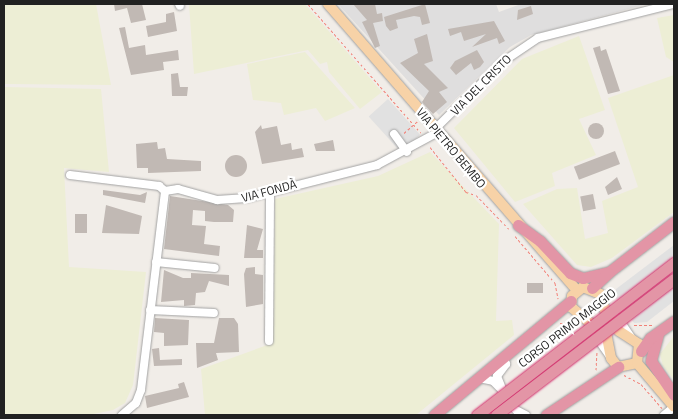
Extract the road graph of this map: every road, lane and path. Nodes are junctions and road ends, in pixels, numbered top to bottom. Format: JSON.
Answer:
{"nodes":[{"id":1,"x":308,"y":4,"type":"edge"},
{"id":2,"x":328,"y":4,"type":"edge"},
{"id":3,"x":673,"y":4,"type":"edge"},
{"id":4,"x":645,"y":7,"type":"edge"},
{"id":5,"x":414,"y":125,"type":"junction"},
{"id":6,"x":436,"y":130,"type":"junction"},
{"id":7,"x":396,"y":137,"type":"joint"},
{"id":8,"x":423,"y":137,"type":"dead end"},
{"id":9,"x":429,"y":146,"type":"dead end"},
{"id":10,"x":406,"y":152,"type":"junction"},
{"id":11,"x":70,"y":175,"type":"dead end"},
{"id":12,"x":165,"y":190,"type":"junction"},
{"id":13,"x":270,"y":191,"type":"junction"},
{"id":14,"x":518,"y":225,"type":"junction"},
{"id":15,"x":671,"y":226,"type":"edge"},
{"id":16,"x":156,"y":262,"type":"junction"},
{"id":17,"x":674,"y":263,"type":"edge"},
{"id":18,"x":215,"y":268,"type":"dead end"},
{"id":19,"x":609,"y":272,"type":"junction"},
{"id":20,"x":674,"y":279,"type":"edge"},
{"id":21,"x":592,"y":288,"type":"junction"},
{"id":22,"x":577,"y":290,"type":"junction"},
{"id":23,"x":571,"y":301,"type":"junction"},
{"id":24,"x":556,"y":304,"type":"dead end"},
{"id":25,"x":150,"y":310,"type":"junction"},
{"id":26,"x":214,"y":313,"type":"dead end"},
{"id":27,"x":674,"y":321,"type":"edge"},
{"id":28,"x":560,"y":323,"type":"dead end"},
{"id":29,"x":565,"y":323,"type":"dead end"},
{"id":30,"x":658,"y":334,"type":"junction"},
{"id":31,"x":269,"y":341,"type":"dead end"},
{"id":32,"x":641,"y":351,"type":"junction"},
{"id":33,"x":504,"y":357,"type":"junction"},
{"id":34,"x":637,"y":363,"type":"junction"},
{"id":35,"x":616,"y":367,"type":"junction"},
{"id":36,"x":479,"y":378,"type":"junction"},
{"id":37,"x":503,"y":392,"type":"junction"},
{"id":38,"x":674,"y":395,"type":"edge"},
{"id":39,"x":670,"y":411,"type":"edge"},
{"id":40,"x":518,"y":412,"type":"edge"},
{"id":41,"x":122,"y":415,"type":"edge"},
{"id":42,"x":434,"y":415,"type":"edge"},
{"id":43,"x":477,"y":415,"type":"edge"},
{"id":44,"x":496,"y":415,"type":"edge"},
{"id":45,"x":526,"y":415,"type":"edge"},
{"id":46,"x":546,"y":415,"type":"edge"}],
"edges":[{"from":1,"to":5,"type":"path"},
{"from":2,"to":6,"type":"main road","name":"VIA PIETRO BEMBO"},
{"from":3,"to":4,"type":"street","name":"VIA DEL CRISTO"},
{"from":4,"to":6,"type":"street","name":"VIA DEL CRISTO"},
{"from":5,"to":7,"type":"path"},
{"from":5,"to":8,"type":"path"},
{"from":6,"to":10,"type":"street","name":"VIA FONDÀ"},
{"from":6,"to":14,"type":"main road","name":"VIA PIETRO BEMBO"},
{"from":7,"to":10,"type":"street"},
{"from":9,"to":24,"type":"path"},
{"from":10,"to":13,"type":"street","name":"VIA FONDÀ"},
{"from":11,"to":12,"type":"street","name":"VIA FONDÀ"},
{"from":12,"to":13,"type":"street","name":"VIA FONDÀ"},
{"from":12,"to":16,"type":"street"},
{"from":13,"to":31,"type":"street"},
{"from":14,"to":19,"type":"highway"},
{"from":14,"to":22,"type":"main road","name":"VIA PIETRO BEMBO"},
{"from":15,"to":19,"type":"highway"},
{"from":16,"to":18,"type":"street"},
{"from":16,"to":25,"type":"street"},
{"from":17,"to":43,"type":"highway","name":"CORSO PRIMO MAGGIO","bridge":true},
{"from":19,"to":21,"type":"highway"},
{"from":20,"to":44,"type":"highway","name":"CORSO PRIMO MAGGIO","bridge":true},
{"from":21,"to":22,"type":"main road"},
{"from":21,"to":32,"type":"main road"},
{"from":22,"to":23,"type":"main road"},
{"from":23,"to":33,"type":"highway"},
{"from":23,"to":35,"type":"main road"},
{"from":25,"to":26,"type":"street"},
{"from":25,"to":41,"type":"street"},
{"from":27,"to":30,"type":"highway"},
{"from":28,"to":29,"type":"path"},
{"from":30,"to":32,"type":"highway"},
{"from":30,"to":38,"type":"highway"},
{"from":32,"to":34,"type":"main road"},
{"from":33,"to":36,"type":"highway"},
{"from":33,"to":37,"type":"street"},
{"from":34,"to":35,"type":"main road"},
{"from":34,"to":39,"type":"main road"},
{"from":35,"to":39,"type":"path"},
{"from":35,"to":46,"type":"highway"},
{"from":36,"to":37,"type":"street"},
{"from":36,"to":42,"type":"highway"},
{"from":37,"to":40,"type":"street"},
{"from":40,"to":45,"type":"street"}]}
